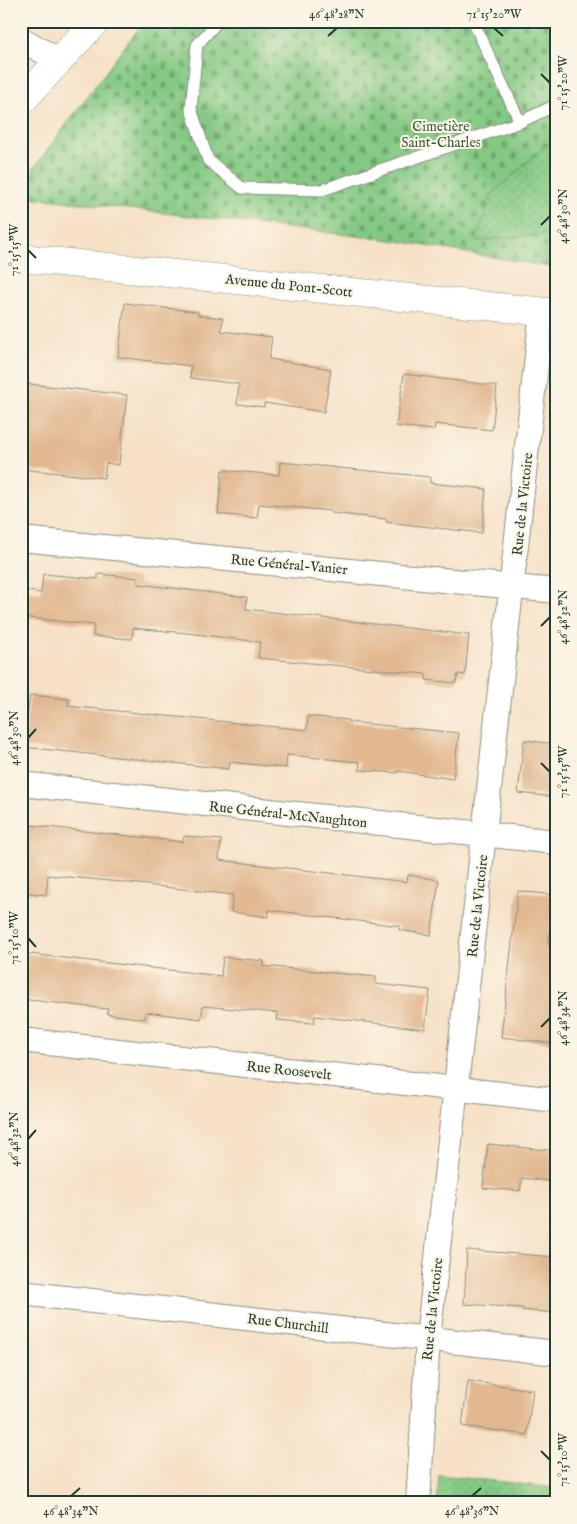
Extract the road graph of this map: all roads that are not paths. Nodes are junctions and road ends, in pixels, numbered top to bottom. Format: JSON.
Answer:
{"nodes":[{"id":1,"x":96,"y":21,"type":"edge"},
{"id":2,"x":218,"y":21,"type":"edge"},
{"id":3,"x":473,"y":21,"type":"edge"},
{"id":4,"x":21,"y":39,"type":"edge"},
{"id":5,"x":58,"y":60,"type":"junction"},
{"id":6,"x":21,"y":102,"type":"edge"},
{"id":7,"x":556,"y":105,"type":"edge"},
{"id":8,"x":520,"y":122,"type":"junction"},
{"id":9,"x":21,"y":258,"type":"edge"},
{"id":10,"x":549,"y":312,"type":"edge"},
{"id":11,"x":21,"y":538,"type":"edge"},
{"id":12,"x":513,"y":585,"type":"junction"},
{"id":13,"x":556,"y":591,"type":"edge"},
{"id":14,"x":21,"y":784,"type":"edge"},
{"id":15,"x":484,"y":835,"type":"junction"},
{"id":16,"x":556,"y":842,"type":"edge"},
{"id":17,"x":21,"y":1040,"type":"edge"},
{"id":18,"x":457,"y":1088,"type":"junction"},
{"id":19,"x":556,"y":1100,"type":"edge"},
{"id":20,"x":21,"y":1293,"type":"edge"},
{"id":21,"x":428,"y":1339,"type":"junction"},
{"id":22,"x":556,"y":1353,"type":"edge"},
{"id":23,"x":418,"y":1503,"type":"edge"}],
"edges":[{"from":1,"to":5,"type":"street"},
{"from":2,"to":8,"type":"lane"},
{"from":3,"to":8,"type":"lane"},
{"from":4,"to":5,"type":"street"},
{"from":5,"to":6,"type":"street"},
{"from":7,"to":8,"type":"lane"},
{"from":9,"to":10,"type":"street","name":"Avenue du Pont-Scott"},
{"from":10,"to":12,"type":"street","name":"Rue de la Victoire"},
{"from":11,"to":12,"type":"street","name":"Rue Général-Vanier"},
{"from":12,"to":13,"type":"street","name":"Rue Général-Vanier"},
{"from":12,"to":15,"type":"street","name":"Rue de la Victoire"},
{"from":14,"to":15,"type":"street","name":"Rue Général-McNaughton"},
{"from":15,"to":16,"type":"street","name":"Rue Général-McNaughton"},
{"from":15,"to":18,"type":"street","name":"Rue de la Victoire"},
{"from":17,"to":18,"type":"street","name":"Rue Roosevelt"},
{"from":18,"to":19,"type":"street","name":"Rue Roosevelt"},
{"from":18,"to":21,"type":"street","name":"Rue de la Victoire"},
{"from":20,"to":21,"type":"street","name":"Rue Churchill"},
{"from":21,"to":22,"type":"street","name":"Rue Churchill"},
{"from":21,"to":23,"type":"street","name":"Rue de la Victoire"}]}
